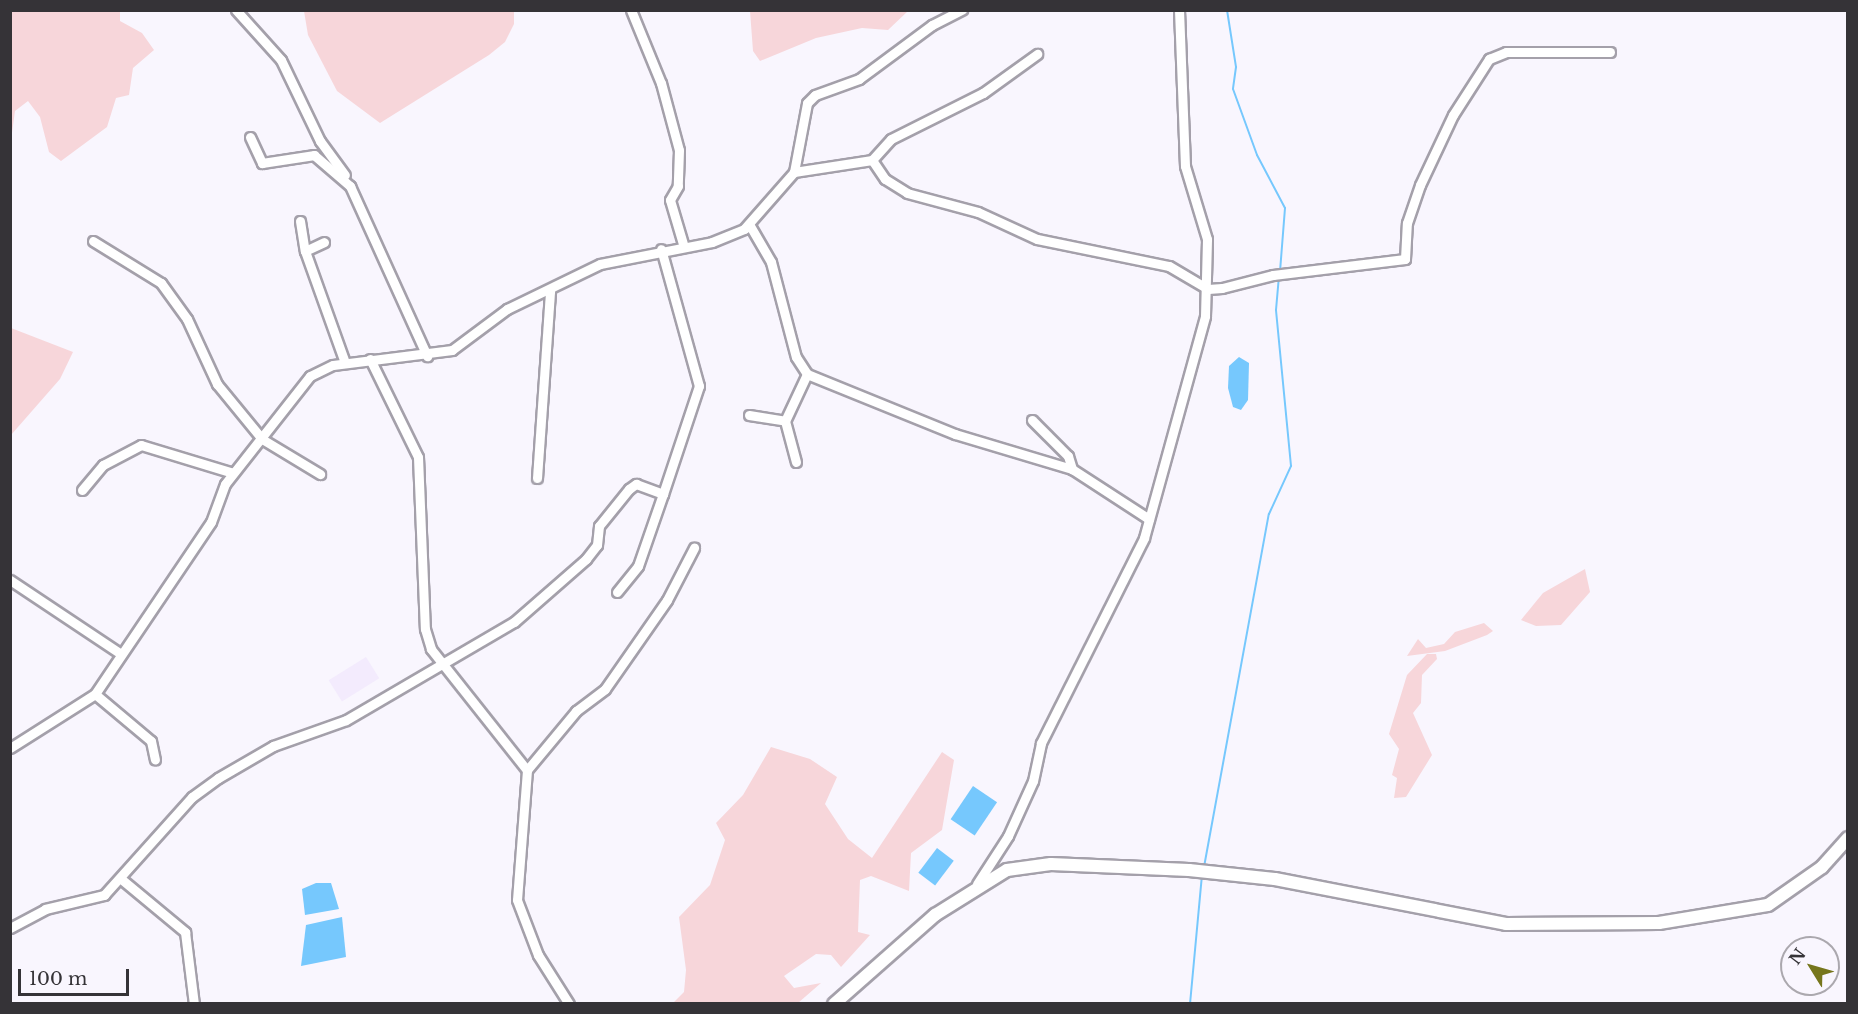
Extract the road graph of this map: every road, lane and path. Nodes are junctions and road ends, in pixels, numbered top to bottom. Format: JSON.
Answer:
{"nodes":[{"id":1,"x":236,"y":10,"type":"edge"},
{"id":2,"x":631,"y":10,"type":"edge"},
{"id":3,"x":962,"y":10,"type":"edge"},
{"id":4,"x":1179,"y":10,"type":"edge"},
{"id":5,"x":1610,"y":52,"type":"dead end"},
{"id":6,"x":1037,"y":54,"type":"dead end"},
{"id":7,"x":250,"y":138,"type":"dead end"},
{"id":8,"x":872,"y":160,"type":"junction"},
{"id":9,"x":794,"y":172,"type":"junction"},
{"id":10,"x":350,"y":186,"type":"junction"},
{"id":11,"x":300,"y":221,"type":"dead end"},
{"id":12,"x":749,"y":224,"type":"junction"},
{"id":13,"x":93,"y":241,"type":"dead end"},
{"id":14,"x":324,"y":242,"type":"dead end"},
{"id":15,"x":683,"y":244,"type":"junction"},
{"id":16,"x":661,"y":249,"type":"junction"},
{"id":17,"x":305,"y":250,"type":"junction"},
{"id":18,"x":1208,"y":289,"type":"junction"},
{"id":19,"x":550,"y":290,"type":"junction"},
{"id":20,"x":427,"y":356,"type":"junction"},
{"id":21,"x":370,"y":359,"type":"junction"},
{"id":22,"x":345,"y":363,"type":"junction"},
{"id":23,"x":807,"y":374,"type":"junction"},
{"id":24,"x":749,"y":416,"type":"dead end"},
{"id":25,"x":1032,"y":420,"type":"dead end"},
{"id":26,"x":784,"y":422,"type":"junction"},
{"id":27,"x":262,"y":439,"type":"junction"},
{"id":28,"x":796,"y":462,"type":"dead end"},
{"id":29,"x":1072,"y":469,"type":"junction"},
{"id":30,"x":233,"y":473,"type":"junction"},
{"id":31,"x":320,"y":474,"type":"dead end"},
{"id":32,"x":537,"y":478,"type":"dead end"},
{"id":33,"x":82,"y":490,"type":"dead end"},
{"id":34,"x":663,"y":494,"type":"junction"},
{"id":35,"x":1149,"y":519,"type":"junction"},
{"id":36,"x":694,"y":548,"type":"dead end"},
{"id":37,"x":10,"y":580,"type":"edge"},
{"id":38,"x":617,"y":592,"type":"dead end"},
{"id":39,"x":121,"y":654,"type":"junction"},
{"id":40,"x":441,"y":666,"type":"junction"},
{"id":41,"x":95,"y":694,"type":"junction"},
{"id":42,"x":10,"y":748,"type":"edge"},
{"id":43,"x":155,"y":760,"type":"dead end"},
{"id":44,"x":527,"y":770,"type":"junction"},
{"id":45,"x":1848,"y":838,"type":"edge"},
{"id":46,"x":120,"y":878,"type":"junction"},
{"id":47,"x":977,"y":884,"type":"junction"},
{"id":48,"x":10,"y":928,"type":"edge"},
{"id":49,"x":194,"y":1004,"type":"edge"},
{"id":50,"x":569,"y":1004,"type":"edge"},
{"id":51,"x":834,"y":1004,"type":"edge"}],
"edges":[{"from":1,"to":10,"type":"street"},
{"from":2,"to":15,"type":"street"},
{"from":3,"to":9,"type":"street"},
{"from":4,"to":18,"type":"street"},
{"from":5,"to":18,"type":"street"},
{"from":6,"to":8,"type":"street"},
{"from":7,"to":10,"type":"street"},
{"from":8,"to":9,"type":"street"},
{"from":8,"to":18,"type":"street"},
{"from":9,"to":12,"type":"street"},
{"from":10,"to":20,"type":"street"},
{"from":11,"to":17,"type":"street"},
{"from":12,"to":15,"type":"street"},
{"from":12,"to":23,"type":"street"},
{"from":13,"to":27,"type":"street"},
{"from":14,"to":17,"type":"street"},
{"from":15,"to":16,"type":"street"},
{"from":16,"to":19,"type":"street"},
{"from":16,"to":34,"type":"street"},
{"from":17,"to":22,"type":"street"},
{"from":18,"to":35,"type":"street"},
{"from":19,"to":20,"type":"street"},
{"from":19,"to":32,"type":"street"},
{"from":20,"to":21,"type":"street"},
{"from":21,"to":22,"type":"street"},
{"from":21,"to":40,"type":"street"},
{"from":22,"to":27,"type":"street"},
{"from":23,"to":26,"type":"street"},
{"from":23,"to":29,"type":"street"},
{"from":24,"to":26,"type":"street"},
{"from":25,"to":29,"type":"street"},
{"from":26,"to":28,"type":"street"},
{"from":27,"to":30,"type":"street"},
{"from":27,"to":31,"type":"street"},
{"from":29,"to":35,"type":"street"},
{"from":30,"to":33,"type":"street"},
{"from":30,"to":39,"type":"street"},
{"from":34,"to":38,"type":"street"},
{"from":34,"to":40,"type":"street"},
{"from":35,"to":47,"type":"street"},
{"from":36,"to":44,"type":"street"},
{"from":37,"to":39,"type":"street"},
{"from":39,"to":41,"type":"street"},
{"from":40,"to":44,"type":"street"},
{"from":40,"to":46,"type":"street"},
{"from":41,"to":42,"type":"street"},
{"from":41,"to":43,"type":"street"},
{"from":44,"to":50,"type":"street"},
{"from":45,"to":47,"type":"main road"},
{"from":46,"to":48,"type":"street"},
{"from":46,"to":49,"type":"street"},
{"from":47,"to":51,"type":"main road"}]}
